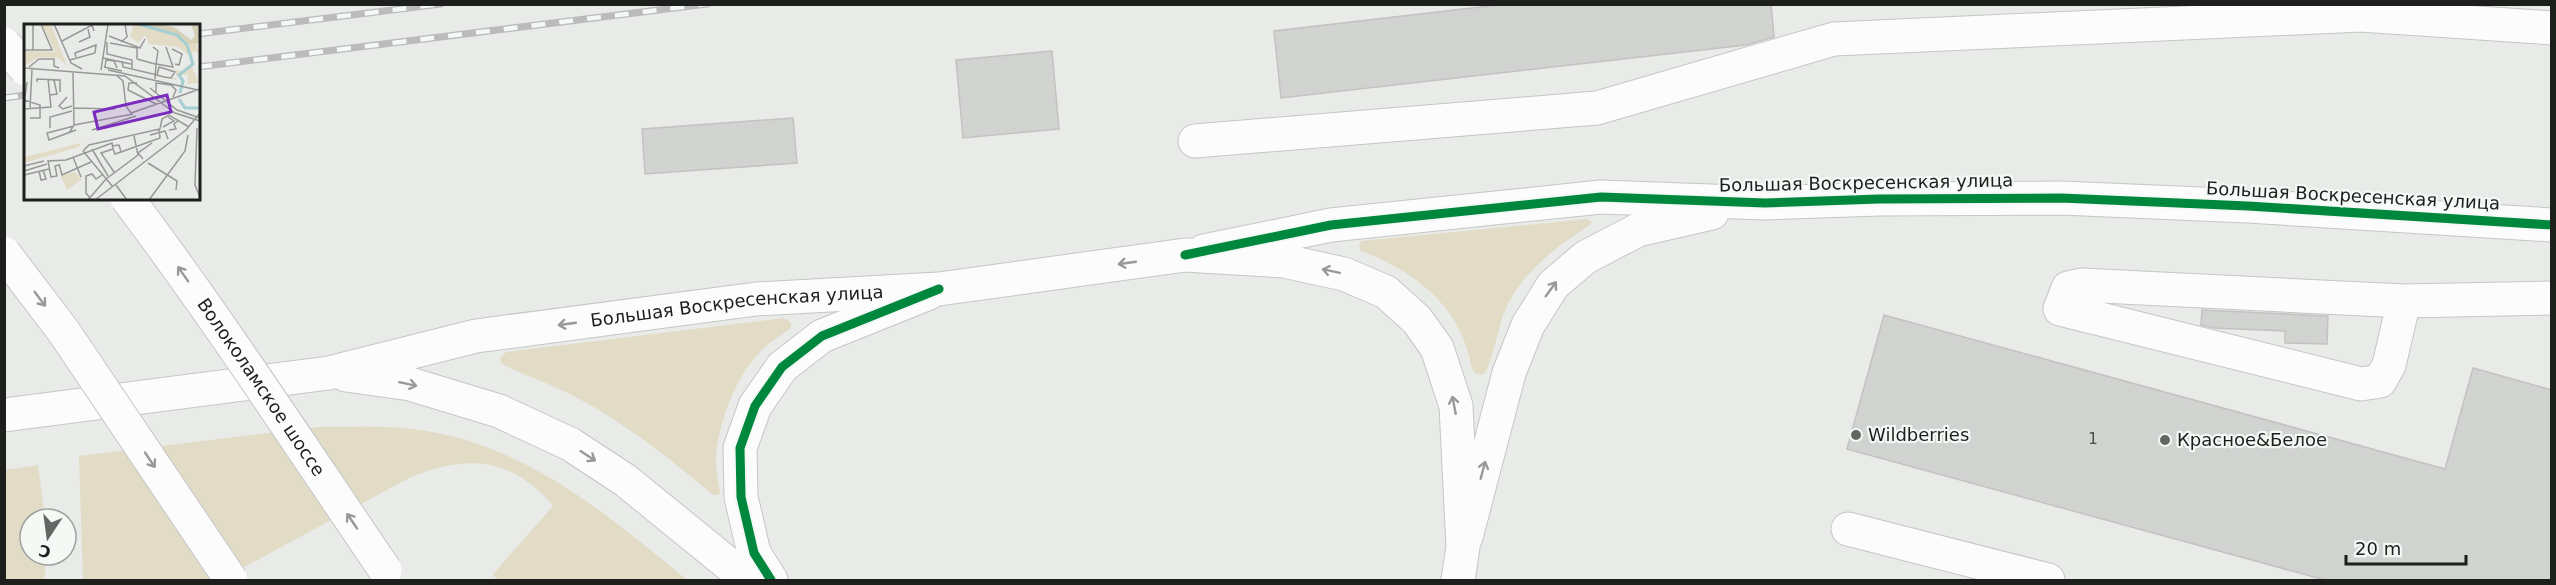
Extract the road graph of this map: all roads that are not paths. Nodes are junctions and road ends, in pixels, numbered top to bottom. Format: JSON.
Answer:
{"nodes":[{"id":1,"x":2552,"y":28,"type":"edge"},
{"id":2,"x":4,"y":44,"type":"edge"},
{"id":3,"x":24,"y":67,"type":"edge"},
{"id":4,"x":1195,"y":141,"type":"dead end"},
{"id":5,"x":128,"y":200,"type":"edge"},
{"id":6,"x":1765,"y":203,"type":"junction"},
{"id":7,"x":2552,"y":225,"type":"edge"},
{"id":8,"x":4,"y":253,"type":"edge"},
{"id":9,"x":1185,"y":255,"type":"junction"},
{"id":10,"x":939,"y":289,"type":"junction"},
{"id":11,"x":2552,"y":298,"type":"edge"},
{"id":12,"x":2404,"y":301,"type":"junction"},
{"id":13,"x":329,"y":373,"type":"junction"},
{"id":14,"x":4,"y":415,"type":"edge"},
{"id":15,"x":1848,"y":529,"type":"dead end"},
{"id":16,"x":1463,"y":547,"type":"junction"},
{"id":17,"x":388,"y":575,"type":"edge"},
{"id":18,"x":231,"y":580,"type":"edge"},
{"id":19,"x":748,"y":580,"type":"edge"},
{"id":20,"x":771,"y":580,"type":"edge"},
{"id":21,"x":1458,"y":580,"type":"edge"},
{"id":22,"x":2048,"y":580,"type":"edge"}],
"edges":[{"from":1,"to":4,"type":"main road"},
{"from":2,"to":3,"type":"main road","bridge":true},
{"from":17,"to":5,"type":"main road","name":"Волоколамское шоссе","one_way":true,"bridge":true},
{"from":6,"to":7,"type":"main road","name":"Большая Воскресенская улица"},
{"from":6,"to":9,"type":"main road","name":"Большая Воскресенская улица"},
{"from":16,"to":6,"type":"main road","one_way":true},
{"from":8,"to":18,"type":"main road","one_way":true,"bridge":true},
{"from":9,"to":10,"type":"main road","name":"Большая Воскресенская улица","one_way":true},
{"from":16,"to":9,"type":"main road","one_way":true},
{"from":10,"to":13,"type":"main road","name":"Большая Воскресенская улица","one_way":true},
{"from":10,"to":20,"type":"main road"},
{"from":11,"to":12,"type":"main road"},
{"from":12,"to":12,"type":"main road"},
{"from":13,"to":14,"type":"main road","name":"Большая Воскресенская улица"},
{"from":13,"to":19,"type":"main road","one_way":true},
{"from":15,"to":22,"type":"main road"},
{"from":16,"to":21,"type":"main road"}]}
